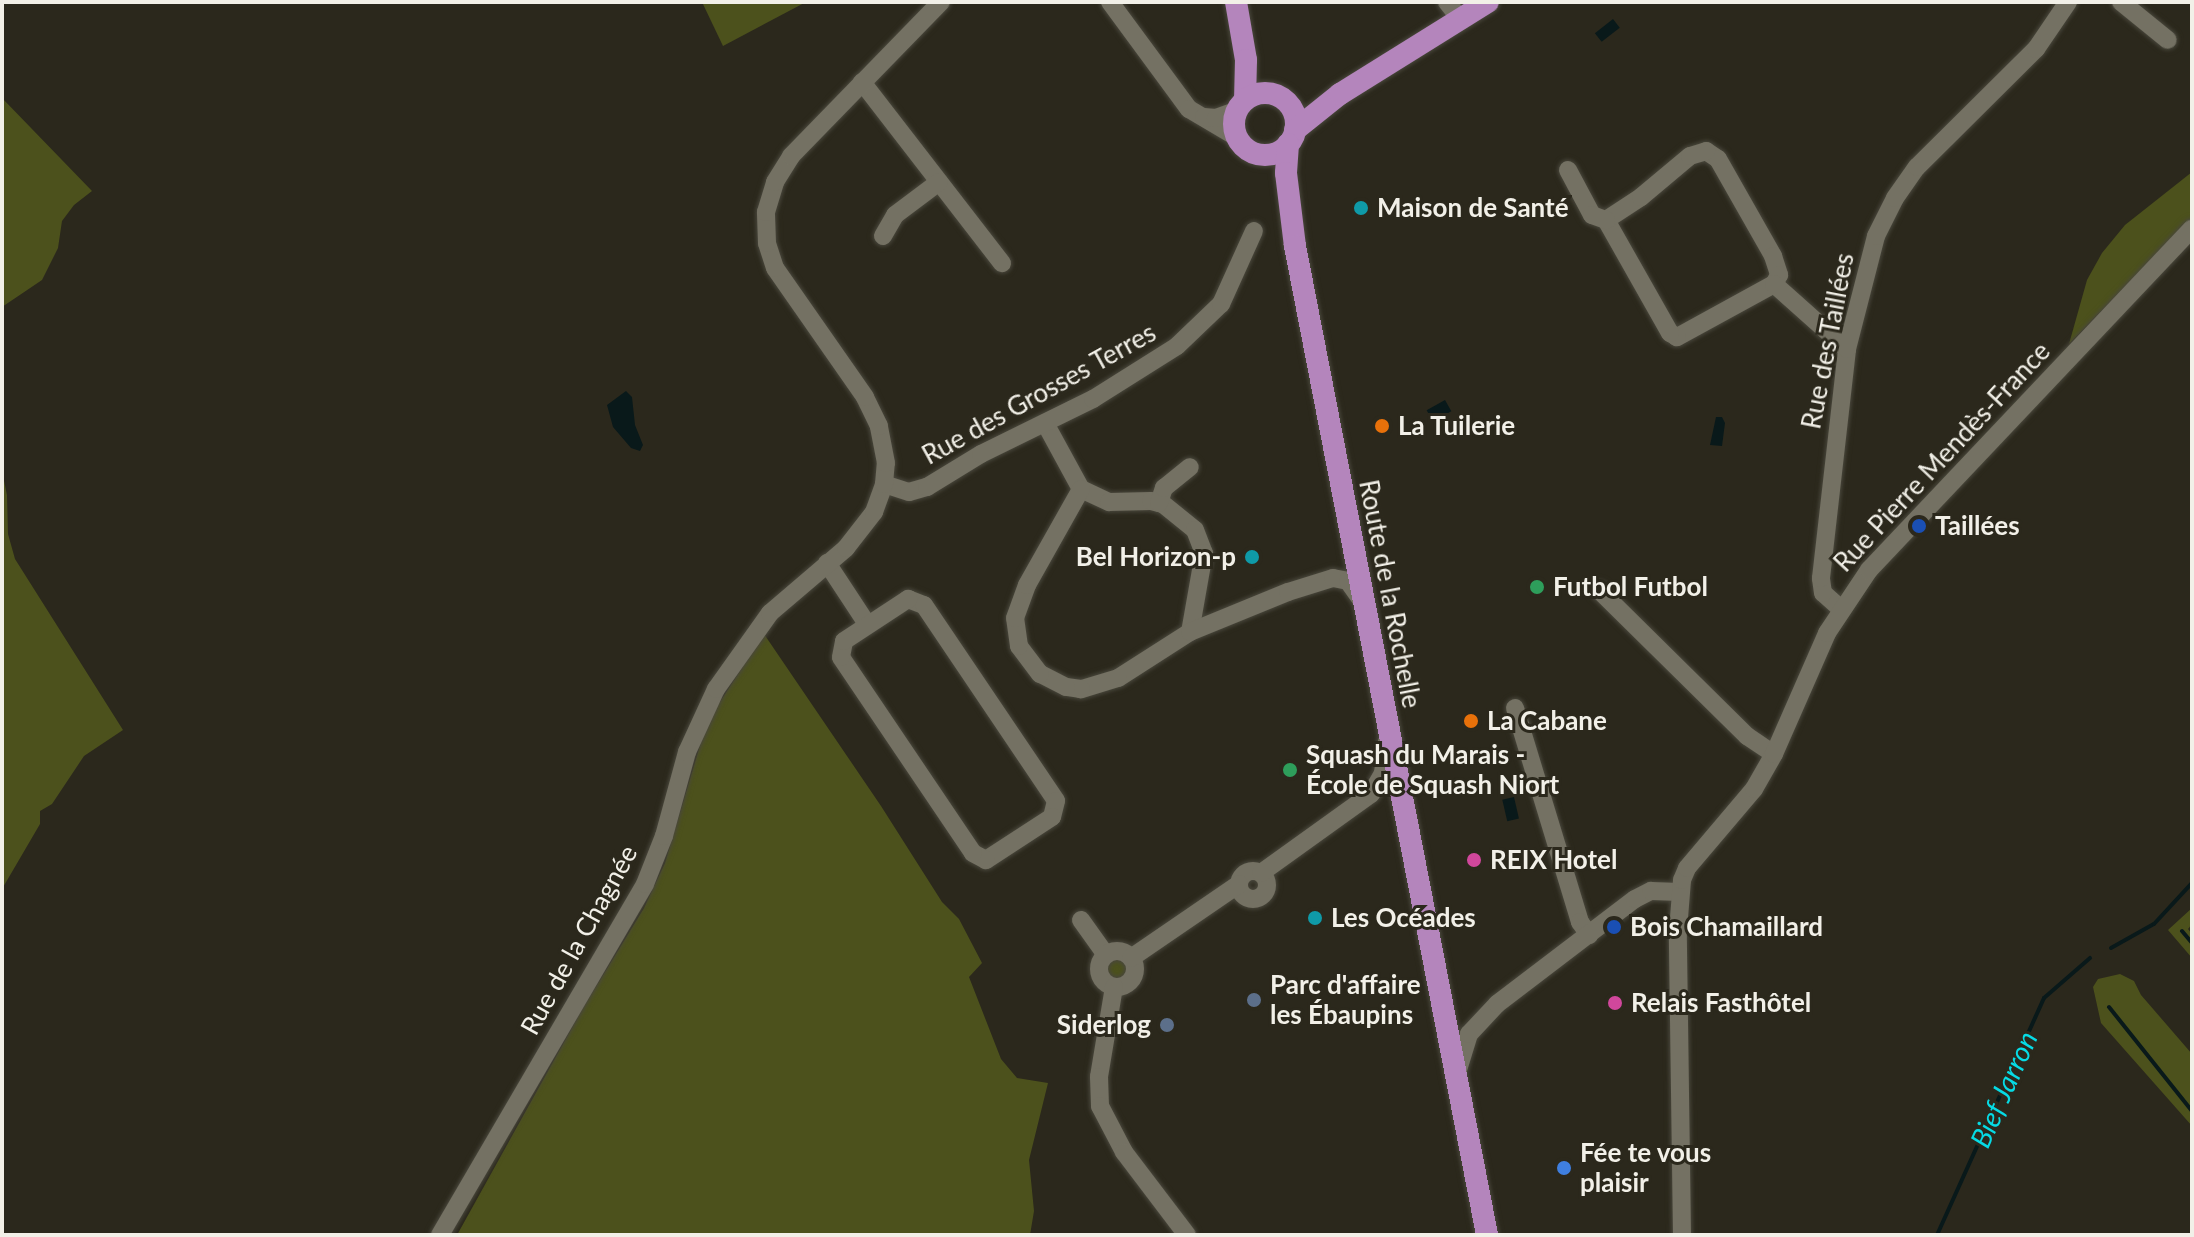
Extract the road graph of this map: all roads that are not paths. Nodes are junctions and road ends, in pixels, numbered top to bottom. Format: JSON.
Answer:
{"nodes":[{"id":1,"x":941,"y":2,"type":"edge"},
{"id":2,"x":1110,"y":2,"type":"edge"},
{"id":3,"x":1236,"y":2,"type":"edge"},
{"id":4,"x":1488,"y":2,"type":"edge"},
{"id":5,"x":2045,"y":2,"type":"edge"},
{"id":6,"x":2121,"y":2,"type":"edge"},
{"id":7,"x":2063,"y":10,"type":"edge"},
{"id":8,"x":1454,"y":11,"type":"edge"},
{"id":9,"x":1242,"y":24,"type":"junction"},
{"id":10,"x":2168,"y":40,"type":"dead end"},
{"id":11,"x":862,"y":82,"type":"junction"},
{"id":12,"x":1340,"y":94,"type":"junction"},
{"id":13,"x":1280,"y":98,"type":"junction"},
{"id":14,"x":1242,"y":105,"type":"junction"},
{"id":15,"x":1197,"y":116,"type":"junction"},
{"id":16,"x":1292,"y":137,"type":"junction"},
{"id":17,"x":1238,"y":138,"type":"junction"},
{"id":18,"x":1255,"y":153,"type":"junction"},
{"id":19,"x":1568,"y":170,"type":"dead end"},
{"id":20,"x":939,"y":182,"type":"junction"},
{"id":21,"x":1606,"y":220,"type":"junction"},
{"id":22,"x":2192,"y":229,"type":"edge"},
{"id":23,"x":1254,"y":231,"type":"dead end"},
{"id":24,"x":883,"y":236,"type":"dead end"},
{"id":25,"x":1295,"y":246,"type":"junction"},
{"id":26,"x":1002,"y":263,"type":"dead end"},
{"id":27,"x":1774,"y":284,"type":"junction"},
{"id":28,"x":1847,"y":349,"type":"junction"},
{"id":29,"x":1045,"y":423,"type":"junction"},
{"id":30,"x":1190,"y":467,"type":"dead end"},
{"id":31,"x":884,"y":484,"type":"junction"},
{"id":32,"x":1081,"y":489,"type":"junction"},
{"id":33,"x":1159,"y":503,"type":"junction"},
{"id":34,"x":827,"y":563,"type":"junction"},
{"id":35,"x":1599,"y":590,"type":"dead end"},
{"id":36,"x":1365,"y":606,"type":"junction"},
{"id":37,"x":1841,"y":609,"type":"junction"},
{"id":38,"x":867,"y":624,"type":"junction"},
{"id":39,"x":1190,"y":632,"type":"junction"},
{"id":40,"x":1515,"y":708,"type":"dead end"},
{"id":41,"x":1388,"y":731,"type":"junction"},
{"id":42,"x":1774,"y":754,"type":"junction"},
{"id":43,"x":1680,"y":892,"type":"junction"},
{"id":44,"x":1081,"y":920,"type":"dead end"},
{"id":45,"x":1589,"y":935,"type":"junction"},
{"id":46,"x":1106,"y":955,"type":"junction"},
{"id":47,"x":1131,"y":958,"type":"junction"},
{"id":48,"x":1114,"y":987,"type":"junction"},
{"id":49,"x":1456,"y":1076,"type":"junction"},
{"id":50,"x":440,"y":1235,"type":"edge"},
{"id":51,"x":1187,"y":1235,"type":"edge"},
{"id":52,"x":1487,"y":1235,"type":"edge"},
{"id":53,"x":1682,"y":1235,"type":"edge"}],
"edges":[{"from":1,"to":11,"type":"street","name":"Rue de la Chagnée"},
{"from":2,"to":15,"type":"street"},
{"from":3,"to":9,"type":"main road"},
{"from":4,"to":8,"type":"main road"},
{"from":5,"to":7,"type":"street"},
{"from":6,"to":10,"type":"street"},
{"from":7,"to":28,"type":"street","name":"Rue des Taillées"},
{"from":8,"to":12,"type":"main road"},
{"from":9,"to":13,"type":"main road"},
{"from":9,"to":14,"type":"main road"},
{"from":11,"to":20,"type":"street"},
{"from":11,"to":31,"type":"street","name":"Rue de la Chagnée"},
{"from":12,"to":13,"type":"main road"},
{"from":12,"to":16,"type":"main road"},
{"from":13,"to":14,"type":"main road"},
{"from":13,"to":16,"type":"main road"},
{"from":14,"to":15,"type":"street"},
{"from":14,"to":17,"type":"main road"},
{"from":15,"to":17,"type":"street"},
{"from":16,"to":18,"type":"main road"},
{"from":16,"to":25,"type":"main road","name":"Route de la Rochelle"},
{"from":17,"to":18,"type":"main road"},
{"from":18,"to":25,"type":"main road","name":"Route de la Rochelle"},
{"from":19,"to":21,"type":"street"},
{"from":20,"to":24,"type":"street"},
{"from":20,"to":26,"type":"street"},
{"from":21,"to":27,"type":"street"},
{"from":21,"to":27,"type":"street"},
{"from":22,"to":37,"type":"street","name":"Rue Pierre Mendès-France"},
{"from":23,"to":29,"type":"street","name":"Rue des Grosses Terres"},
{"from":25,"to":36,"type":"main road","name":"Route de la Rochelle"},
{"from":27,"to":28,"type":"street"},
{"from":28,"to":37,"type":"street","name":"Rue des Taillées"},
{"from":29,"to":31,"type":"street","name":"Rue des Grosses Terres"},
{"from":29,"to":32,"type":"street"},
{"from":30,"to":33,"type":"street"},
{"from":31,"to":34,"type":"street","name":"Rue de la Chagnée"},
{"from":32,"to":33,"type":"street"},
{"from":32,"to":39,"type":"street"},
{"from":33,"to":39,"type":"street"},
{"from":34,"to":38,"type":"street"},
{"from":34,"to":50,"type":"street","name":"Rue de la Chagnée"},
{"from":35,"to":42,"type":"street"},
{"from":36,"to":39,"type":"street"},
{"from":36,"to":41,"type":"main road","name":"Route de la Rochelle"},
{"from":37,"to":42,"type":"street","name":"Rue Pierre Mendès-France"},
{"from":38,"to":38,"type":"street"},
{"from":40,"to":45,"type":"street"},
{"from":41,"to":47,"type":"street"},
{"from":41,"to":49,"type":"main road","name":"Route de la Rochelle"},
{"from":42,"to":43,"type":"street","name":"Rue Pierre Mendès-France"},
{"from":43,"to":45,"type":"street"},
{"from":43,"to":53,"type":"street"},
{"from":44,"to":46,"type":"street"},
{"from":45,"to":49,"type":"street"},
{"from":46,"to":47,"type":"street"},
{"from":46,"to":48,"type":"street"},
{"from":47,"to":48,"type":"street"},
{"from":48,"to":51,"type":"street"},
{"from":49,"to":52,"type":"main road","name":"Route de la Rochelle"}]}
